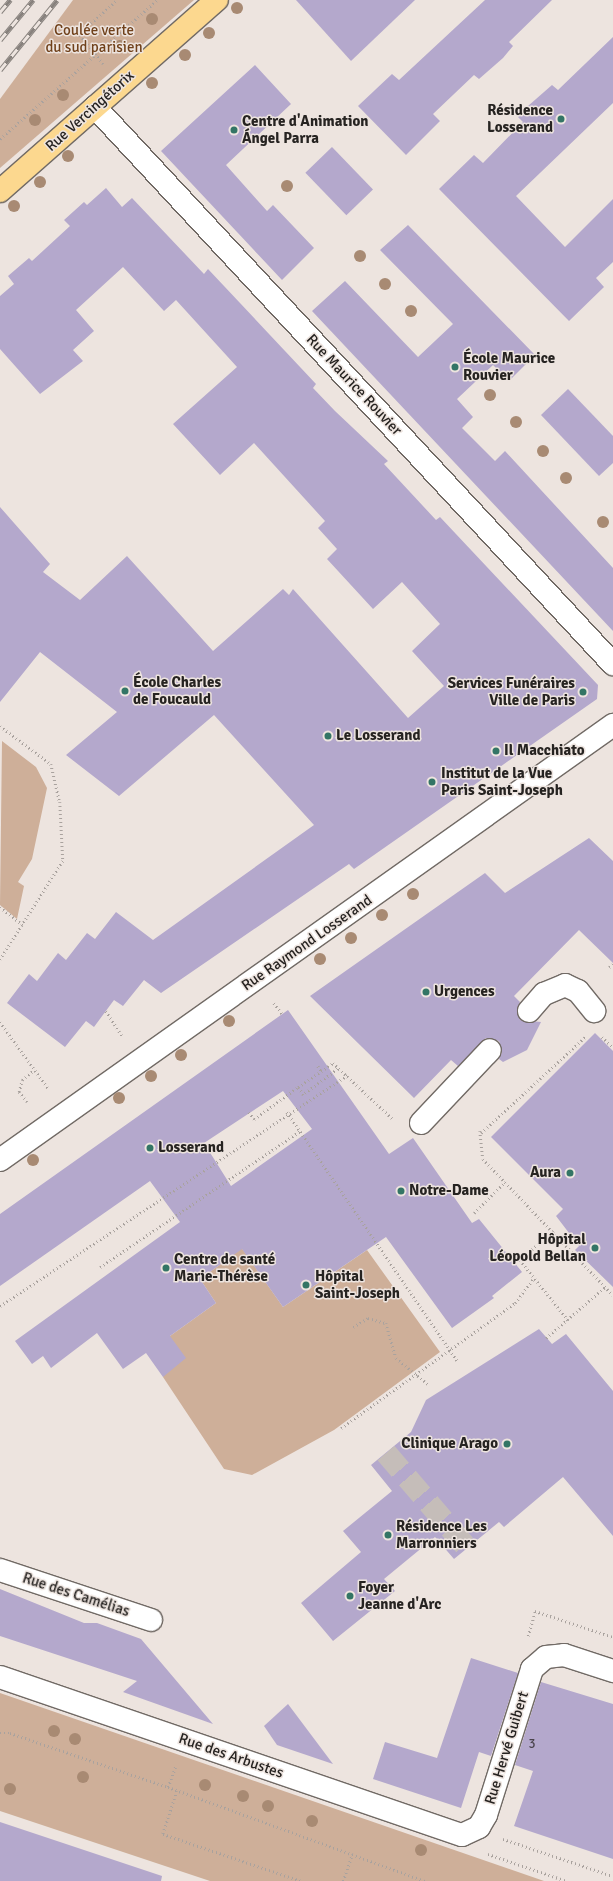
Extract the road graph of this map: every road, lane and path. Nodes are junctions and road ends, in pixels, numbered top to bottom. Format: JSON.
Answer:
{"nodes":[{"id":1,"x":118,"y":0,"type":"edge"},
{"id":2,"x":157,"y":0,"type":"edge"},
{"id":3,"x":217,"y":0,"type":"edge"},
{"id":4,"x":95,"y":54,"type":"junction"},
{"id":5,"x":105,"y":66,"type":"dead end"},
{"id":6,"x":95,"y":107,"type":"junction"},
{"id":7,"x":0,"y":139,"type":"edge"},
{"id":8,"x":0,"y":191,"type":"edge"},
{"id":9,"x":613,"y":664,"type":"edge"},
{"id":10,"x":613,"y":725,"type":"edge"},
{"id":11,"x":0,"y":726,"type":"edge"},
{"id":12,"x":0,"y":907,"type":"edge"},
{"id":13,"x":23,"y":925,"type":"junction"},
{"id":14,"x":0,"y":960,"type":"edge"},
{"id":15,"x":613,"y":964,"type":"edge"},
{"id":16,"x":609,"y":968,"type":"dead end"},
{"id":17,"x":274,"y":1003,"type":"dead end"},
{"id":18,"x":106,"y":1010,"type":"dead end"},
{"id":19,"x":528,"y":1010,"type":"dead end"},
{"id":20,"x":594,"y":1011,"type":"dead end"},
{"id":21,"x":283,"y":1015,"type":"dead end"},
{"id":22,"x":0,"y":1022,"type":"edge"},
{"id":23,"x":589,"y":1034,"type":"dead end"},
{"id":24,"x":599,"y":1034,"type":"dead end"},
{"id":25,"x":122,"y":1036,"type":"dead end"},
{"id":26,"x":613,"y":1047,"type":"edge"},
{"id":27,"x":490,"y":1050,"type":"dead end"},
{"id":28,"x":318,"y":1066,"type":"dead end"},
{"id":29,"x":338,"y":1069,"type":"junction"},
{"id":30,"x":34,"y":1070,"type":"junction"},
{"id":31,"x":321,"y":1071,"type":"junction"},
{"id":32,"x":348,"y":1075,"type":"junction"},
{"id":33,"x":298,"y":1087,"type":"junction"},
{"id":34,"x":48,"y":1088,"type":"dead end"},
{"id":35,"x":27,"y":1102,"type":"dead end"},
{"id":36,"x":249,"y":1112,"type":"dead end"},
{"id":37,"x":287,"y":1112,"type":"junction"},
{"id":38,"x":410,"y":1124,"type":"joint"},
{"id":39,"x":300,"y":1131,"type":"junction"},
{"id":40,"x":0,"y":1160,"type":"edge"},
{"id":41,"x":505,"y":1182,"type":"junction"},
{"id":42,"x":474,"y":1213,"type":"dead end"},
{"id":43,"x":554,"y":1231,"type":"junction"},
{"id":44,"x":100,"y":1267,"type":"dead end"},
{"id":45,"x":534,"y":1278,"type":"junction"},
{"id":46,"x":605,"y":1287,"type":"junction"},
{"id":47,"x":613,"y":1295,"type":"edge"},
{"id":48,"x":0,"y":1306,"type":"edge"},
{"id":49,"x":568,"y":1320,"type":"junction"},
{"id":50,"x":353,"y":1327,"type":"dead end"},
{"id":51,"x":546,"y":1338,"type":"dead end"},
{"id":52,"x":450,"y":1349,"type":"junction"},
{"id":53,"x":458,"y":1362,"type":"dead end"},
{"id":54,"x":417,"y":1373,"type":"junction"},
{"id":55,"x":428,"y":1384,"type":"dead end"},
{"id":56,"x":341,"y":1428,"type":"dead end"},
{"id":57,"x":0,"y":1570,"type":"edge"},
{"id":58,"x":151,"y":1620,"type":"dead end"},
{"id":59,"x":613,"y":1671,"type":"edge"},
{"id":60,"x":0,"y":1677,"type":"edge"},
{"id":61,"x":0,"y":1733,"type":"edge"},
{"id":62,"x":178,"y":1759,"type":"dead end"},
{"id":63,"x":168,"y":1787,"type":"junction"},
{"id":64,"x":177,"y":1791,"type":"junction"},
{"id":65,"x":462,"y":1835,"type":"junction"},
{"id":66,"x":508,"y":1842,"type":"dead end"},
{"id":67,"x":352,"y":1855,"type":"junction"},
{"id":68,"x":613,"y":1876,"type":"edge"},
{"id":69,"x":301,"y":1881,"type":"edge"},
{"id":70,"x":343,"y":1881,"type":"edge"},
{"id":71,"x":425,"y":1881,"type":"edge"},
{"id":72,"x":567,"y":1881,"type":"edge"}],
"edges":[{"from":1,"to":4,"type":"path"},
{"from":2,"to":4,"type":"path"},
{"from":3,"to":6,"type":"main road","name":"Rue Vercingétorix"},
{"from":4,"to":5,"type":"path"},
{"from":4,"to":7,"type":"path"},
{"from":6,"to":8,"type":"main road","name":"Rue Vercingétorix"},
{"from":6,"to":9,"type":"street","name":"Rue Maurice Rouvier"},
{"from":10,"to":40,"type":"street","name":"Rue Raymond Losserand"},
{"from":11,"to":13,"type":"path"},
{"from":12,"to":13,"type":"path"},
{"from":13,"to":14,"type":"path"},
{"from":15,"to":16,"type":"path"},
{"from":17,"to":21,"type":"path"},
{"from":18,"to":25,"type":"path"},
{"from":19,"to":20,"type":"street"},
{"from":22,"to":30,"type":"path"},
{"from":23,"to":41,"type":"path"},
{"from":24,"to":26,"type":"path"},
{"from":27,"to":38,"type":"street"},
{"from":28,"to":31,"type":"path"},
{"from":29,"to":31,"type":"path"},
{"from":29,"to":32,"type":"path"},
{"from":29,"to":33,"type":"path"},
{"from":30,"to":34,"type":"path"},
{"from":30,"to":35,"type":"path"},
{"from":31,"to":33,"type":"path"},
{"from":32,"to":37,"type":"path"},
{"from":32,"to":38,"type":"path"},
{"from":33,"to":36,"type":"path"},
{"from":37,"to":39,"type":"path"},
{"from":37,"to":48,"type":"path"},
{"from":39,"to":44,"type":"path"},
{"from":39,"to":52,"type":"path"},
{"from":41,"to":42,"type":"path"},
{"from":41,"to":43,"type":"path"},
{"from":43,"to":45,"type":"path"},
{"from":43,"to":46,"type":"path"},
{"from":45,"to":49,"type":"path"},
{"from":45,"to":52,"type":"path"},
{"from":46,"to":47,"type":"path"},
{"from":46,"to":49,"type":"path"},
{"from":49,"to":51,"type":"path"},
{"from":50,"to":54,"type":"path"},
{"from":52,"to":53,"type":"path"},
{"from":52,"to":54,"type":"path"},
{"from":54,"to":55,"type":"path"},
{"from":54,"to":56,"type":"path"},
{"from":57,"to":58,"type":"street","name":"Rue des Camélias"},
{"from":59,"to":65,"type":"street","name":"Rue Hervé Guibert"},
{"from":60,"to":65,"type":"street","name":"Rue des Arbustes"},
{"from":61,"to":63,"type":"path"},
{"from":62,"to":63,"type":"path"},
{"from":63,"to":64,"type":"path"},
{"from":64,"to":67,"type":"path"},
{"from":64,"to":69,"type":"path"},
{"from":65,"to":72,"type":"path"},
{"from":66,"to":68,"type":"path"},
{"from":67,"to":70,"type":"path"},
{"from":67,"to":71,"type":"path"}]}
